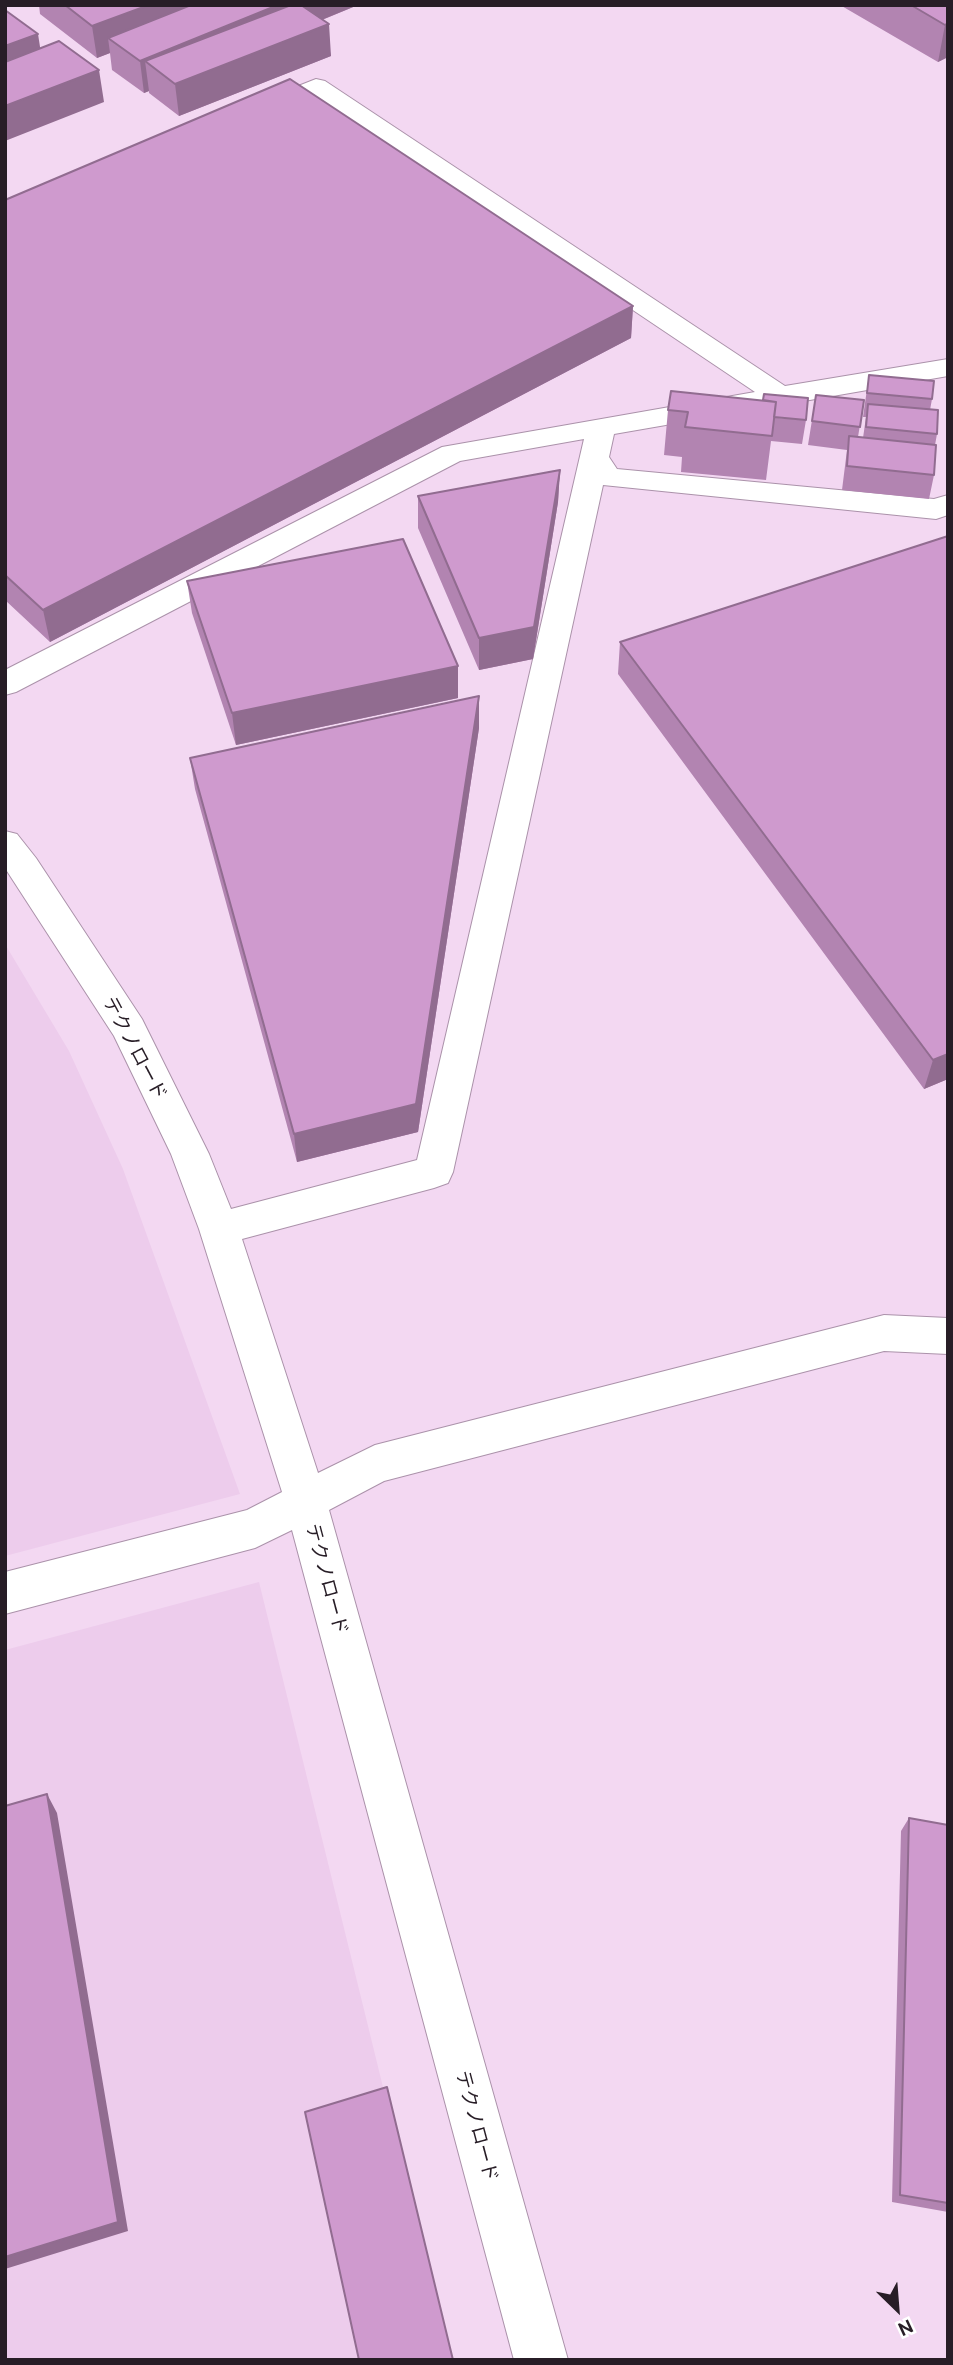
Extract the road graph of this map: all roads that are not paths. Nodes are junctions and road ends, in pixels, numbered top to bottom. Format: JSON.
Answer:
{"nodes":[{"id":1,"x":242,"y":117,"type":"edge"},
{"id":2,"x":948,"y":367,"type":"edge"},
{"id":3,"x":779,"y":395,"type":"junction"},
{"id":4,"x":597,"y":442,"type":"junction"},
{"id":5,"x":948,"y":505,"type":"edge"},
{"id":6,"x":5,"y":684,"type":"edge"},
{"id":7,"x":5,"y":843,"type":"edge"},
{"id":8,"x":219,"y":1229,"type":"junction"},
{"id":9,"x":948,"y":1336,"type":"edge"},
{"id":10,"x":305,"y":1499,"type":"junction"},
{"id":11,"x":5,"y":1592,"type":"edge"},
{"id":12,"x":541,"y":2360,"type":"edge"}],
"edges":[{"from":1,"to":3,"type":"street"},
{"from":2,"to":3,"type":"street"},
{"from":3,"to":4,"type":"street"},
{"from":4,"to":5,"type":"street"},
{"from":4,"to":6,"type":"street"},
{"from":4,"to":8,"type":"street"},
{"from":7,"to":8,"type":"street","name":"テクノロード"},
{"from":8,"to":10,"type":"street","name":"テクノロード"},
{"from":9,"to":10,"type":"street"},
{"from":10,"to":11,"type":"street"},
{"from":10,"to":12,"type":"street","name":"テクノロード"}]}
